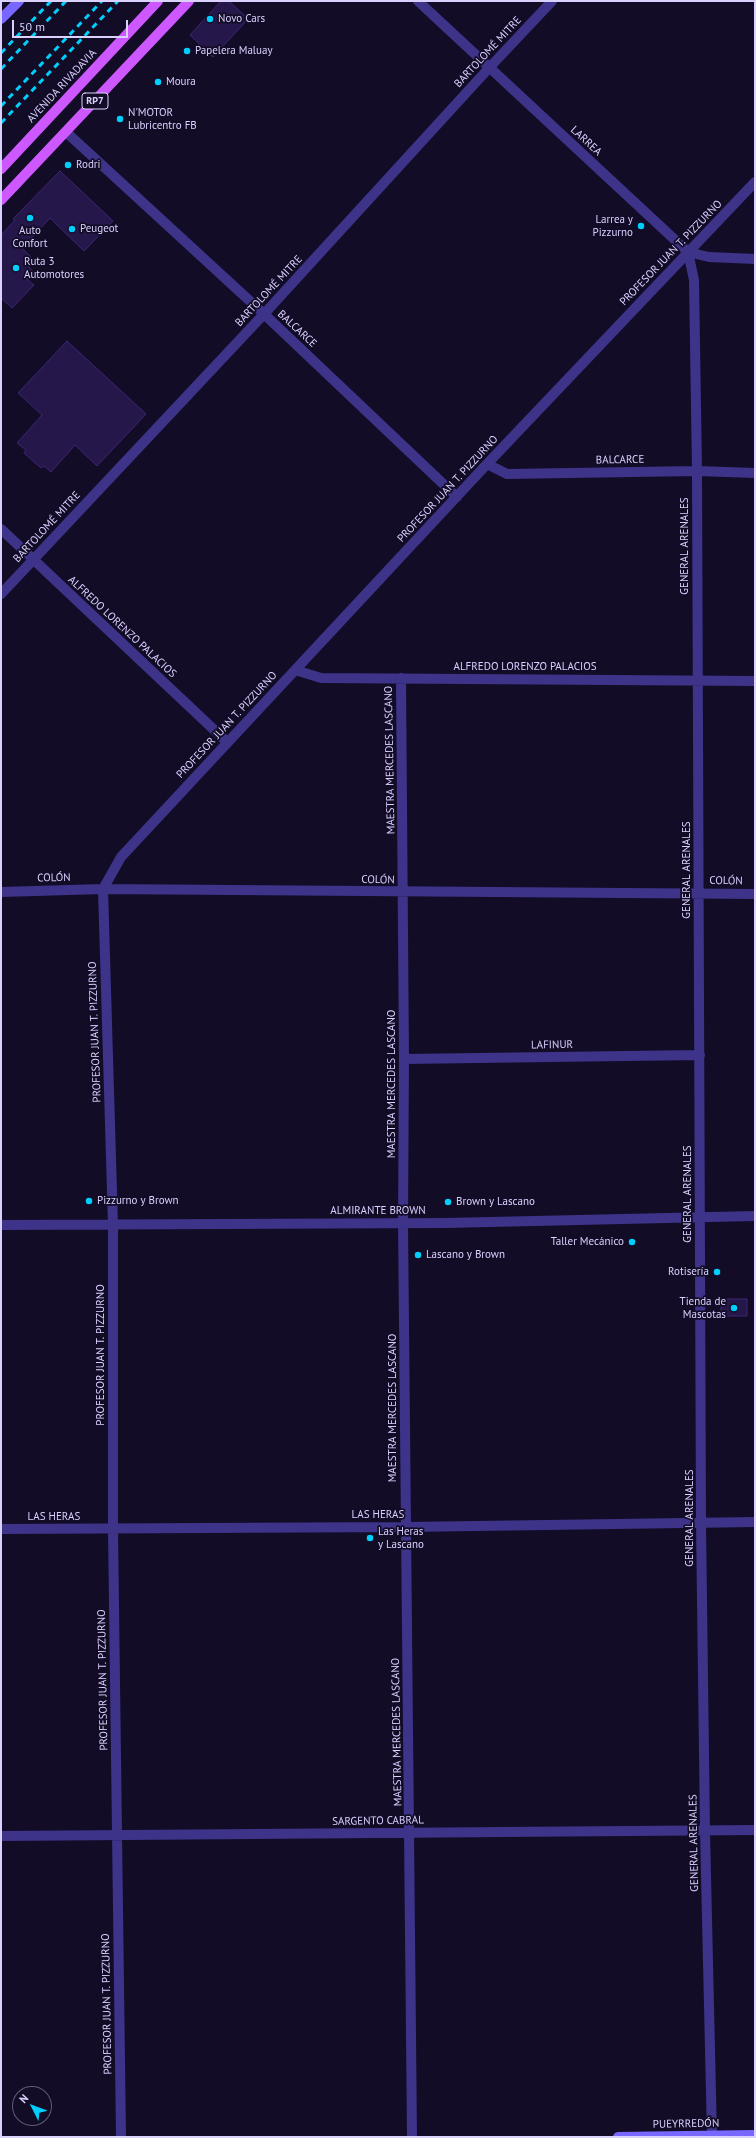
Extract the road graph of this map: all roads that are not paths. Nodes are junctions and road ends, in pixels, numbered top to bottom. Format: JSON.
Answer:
{"nodes":[{"id":1,"x":19,"y":1,"type":"edge"},
{"id":2,"x":158,"y":1,"type":"edge"},
{"id":3,"x":189,"y":1,"type":"edge"},
{"id":4,"x":418,"y":1,"type":"edge"},
{"id":5,"x":552,"y":1,"type":"edge"},
{"id":6,"x":1,"y":19,"type":"edge"},
{"id":7,"x":489,"y":68,"type":"junction"},
{"id":8,"x":66,"y":132,"type":"junction"},
{"id":9,"x":1,"y":169,"type":"edge"},
{"id":10,"x":755,"y":182,"type":"edge"},
{"id":11,"x":1,"y":200,"type":"edge"},
{"id":12,"x":688,"y":252,"type":"junction"},
{"id":13,"x":755,"y":258,"type":"edge"},
{"id":14,"x":264,"y":314,"type":"junction"},
{"id":15,"x":487,"y":464,"type":"junction"},
{"id":16,"x":697,"y":471,"type":"junction"},
{"id":17,"x":755,"y":473,"type":"edge"},
{"id":18,"x":457,"y":497,"type":"junction"},
{"id":19,"x":1,"y":529,"type":"edge"},
{"id":20,"x":33,"y":559,"type":"junction"},
{"id":21,"x":1,"y":594,"type":"edge"},
{"id":22,"x":295,"y":670,"type":"junction"},
{"id":23,"x":401,"y":678,"type":"junction"},
{"id":24,"x":698,"y":679,"type":"junction"},
{"id":25,"x":755,"y":681,"type":"edge"},
{"id":26,"x":227,"y":742,"type":"junction"},
{"id":27,"x":103,"y":889,"type":"junction"},
{"id":28,"x":1,"y":892,"type":"edge"},
{"id":29,"x":403,"y":892,"type":"junction"},
{"id":30,"x":700,"y":893,"type":"junction"},
{"id":31,"x":755,"y":894,"type":"edge"},
{"id":32,"x":700,"y":1055,"type":"junction"},
{"id":33,"x":404,"y":1059,"type":"junction"},
{"id":34,"x":755,"y":1216,"type":"edge"},
{"id":35,"x":700,"y":1217,"type":"junction"},
{"id":36,"x":403,"y":1223,"type":"junction"},
{"id":37,"x":1,"y":1225,"type":"edge"},
{"id":38,"x":113,"y":1225,"type":"junction"},
{"id":39,"x":755,"y":1522,"type":"edge"},
{"id":40,"x":702,"y":1523,"type":"junction"},
{"id":41,"x":406,"y":1527,"type":"junction"},
{"id":42,"x":113,"y":1528,"type":"junction"},
{"id":43,"x":1,"y":1529,"type":"edge"},
{"id":44,"x":755,"y":1830,"type":"edge"},
{"id":45,"x":705,"y":1831,"type":"junction"},
{"id":46,"x":410,"y":1832,"type":"junction"},
{"id":47,"x":117,"y":1835,"type":"junction"},
{"id":48,"x":1,"y":1836,"type":"edge"},
{"id":49,"x":755,"y":2135,"type":"edge"},
{"id":50,"x":712,"y":2136,"type":"edge"},
{"id":51,"x":121,"y":2137,"type":"edge"},
{"id":52,"x":412,"y":2137,"type":"edge"},
{"id":53,"x":618,"y":2137,"type":"edge"}],
"edges":[{"from":1,"to":6,"type":"street"},
{"from":2,"to":9,"type":"main road","name":"AVENIDA RIVADAVIA","number":"RP7"},
{"from":3,"to":8,"type":"main road","number":"RP7"},
{"from":4,"to":7,"type":"street","name":"LARREA"},
{"from":5,"to":7,"type":"street","name":"BARTOLOMÉ MITRE"},
{"from":7,"to":12,"type":"street","name":"LARREA"},
{"from":7,"to":14,"type":"street","name":"BARTOLOMÉ MITRE"},
{"from":8,"to":11,"type":"main road","number":"RP7"},
{"from":8,"to":14,"type":"street","name":"BALCARCE"},
{"from":10,"to":12,"type":"street","name":"PROFESOR JUAN T. PIZZURNO"},
{"from":12,"to":13,"type":"street","name":"LARREA"},
{"from":12,"to":15,"type":"street","name":"PROFESOR JUAN T. PIZZURNO"},
{"from":12,"to":16,"type":"street","name":"GENERAL ARENALES"},
{"from":14,"to":18,"type":"street","name":"BALCARCE"},
{"from":14,"to":20,"type":"street","name":"BARTOLOMÉ MITRE"},
{"from":15,"to":16,"type":"street","name":"BALCARCE"},
{"from":15,"to":18,"type":"street","name":"PROFESOR JUAN T. PIZZURNO"},
{"from":16,"to":17,"type":"street","name":"BALCARCE"},
{"from":16,"to":24,"type":"street","name":"GENERAL ARENALES"},
{"from":18,"to":22,"type":"street","name":"PROFESOR JUAN T. PIZZURNO"},
{"from":19,"to":20,"type":"street","name":"ALFREDO LORENZO PALACIOS"},
{"from":20,"to":21,"type":"street","name":"BARTOLOMÉ MITRE"},
{"from":20,"to":26,"type":"street","name":"ALFREDO LORENZO PALACIOS"},
{"from":22,"to":23,"type":"street","name":"ALFREDO LORENZO PALACIOS"},
{"from":22,"to":26,"type":"street","name":"PROFESOR JUAN T. PIZZURNO"},
{"from":23,"to":24,"type":"street","name":"ALFREDO LORENZO PALACIOS"},
{"from":23,"to":29,"type":"street","name":"MAESTRA MERCEDES LASCANO"},
{"from":24,"to":25,"type":"street","name":"ALFREDO LORENZO PALACIOS"},
{"from":24,"to":30,"type":"street","name":"GENERAL ARENALES"},
{"from":26,"to":27,"type":"street","name":"PROFESOR JUAN T. PIZZURNO"},
{"from":27,"to":28,"type":"street","name":"COLÓN"},
{"from":27,"to":29,"type":"street","name":"COLÓN"},
{"from":27,"to":38,"type":"street","name":"PROFESOR JUAN T. PIZZURNO"},
{"from":29,"to":30,"type":"street","name":"COLÓN"},
{"from":29,"to":33,"type":"street","name":"MAESTRA MERCEDES LASCANO"},
{"from":30,"to":31,"type":"street","name":"COLÓN"},
{"from":30,"to":32,"type":"street","name":"GENERAL ARENALES"},
{"from":32,"to":33,"type":"street","name":"LAFINUR"},
{"from":32,"to":35,"type":"street","name":"GENERAL ARENALES"},
{"from":33,"to":36,"type":"street","name":"MAESTRA MERCEDES LASCANO"},
{"from":34,"to":35,"type":"street","name":"ALMIRANTE BROWN"},
{"from":35,"to":36,"type":"street","name":"ALMIRANTE BROWN"},
{"from":35,"to":40,"type":"street","name":"GENERAL ARENALES"},
{"from":36,"to":38,"type":"street","name":"ALMIRANTE BROWN"},
{"from":36,"to":41,"type":"street","name":"MAESTRA MERCEDES LASCANO"},
{"from":37,"to":38,"type":"street","name":"ALMIRANTE BROWN"},
{"from":38,"to":42,"type":"street","name":"PROFESOR JUAN T. PIZZURNO"},
{"from":39,"to":40,"type":"street","name":"LAS HERAS"},
{"from":40,"to":41,"type":"street","name":"LAS HERAS"},
{"from":40,"to":45,"type":"street","name":"GENERAL ARENALES"},
{"from":41,"to":42,"type":"street","name":"LAS HERAS"},
{"from":41,"to":46,"type":"street","name":"MAESTRA MERCEDES LASCANO"},
{"from":42,"to":43,"type":"street","name":"LAS HERAS"},
{"from":42,"to":47,"type":"street","name":"PROFESOR JUAN T. PIZZURNO"},
{"from":44,"to":45,"type":"street","name":"SARGENTO CABRAL"},
{"from":45,"to":46,"type":"street","name":"SARGENTO CABRAL"},
{"from":45,"to":50,"type":"street","name":"GENERAL ARENALES"},
{"from":46,"to":47,"type":"street","name":"SARGENTO CABRAL"},
{"from":46,"to":52,"type":"street","name":"MAESTRA MERCEDES LASCANO"},
{"from":47,"to":48,"type":"street","name":"SARGENTO CABRAL"},
{"from":47,"to":51,"type":"street","name":"PROFESOR JUAN T. PIZZURNO"},
{"from":49,"to":50,"type":"street","name":"PUEYRREDÓN"},
{"from":50,"to":53,"type":"street","name":"PUEYRREDÓN"}]}
